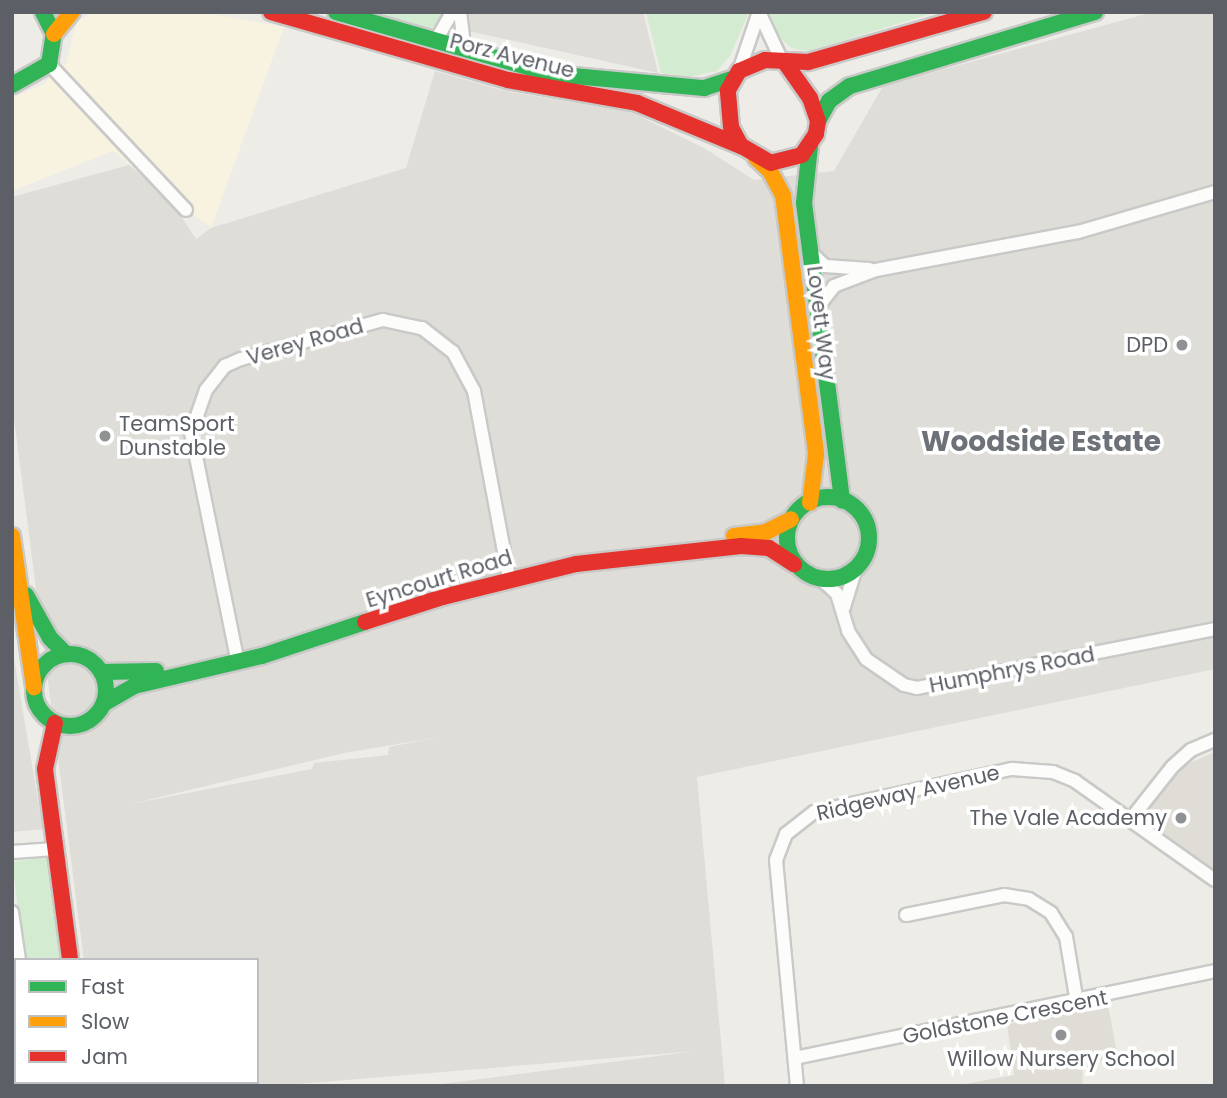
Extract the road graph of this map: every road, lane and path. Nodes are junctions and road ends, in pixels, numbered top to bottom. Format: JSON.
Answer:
{"nodes":[{"id":1,"x":43,"y":12,"type":"edge"},
{"id":2,"x":72,"y":12,"type":"edge"},
{"id":3,"x":271,"y":12,"type":"edge"},
{"id":4,"x":336,"y":12,"type":"edge"},
{"id":5,"x":452,"y":12,"type":"edge"},
{"id":6,"x":460,"y":12,"type":"edge"},
{"id":7,"x":759,"y":12,"type":"edge"},
{"id":8,"x":984,"y":12,"type":"edge"},
{"id":9,"x":1095,"y":12,"type":"edge"},
{"id":10,"x":54,"y":34,"type":"junction"},
{"id":11,"x":435,"y":42,"type":"junction"},
{"id":12,"x":465,"y":51,"type":"junction"},
{"id":13,"x":784,"y":62,"type":"junction"},
{"id":14,"x":49,"y":64,"type":"junction"},
{"id":15,"x":736,"y":74,"type":"junction"},
{"id":16,"x":14,"y":86,"type":"edge"},
{"id":17,"x":818,"y":121,"type":"junction"},
{"id":18,"x":741,"y":146,"type":"junction"},
{"id":19,"x":810,"y":146,"type":"junction"},
{"id":20,"x":755,"y":157,"type":"junction"},
{"id":21,"x":1215,"y":192,"type":"edge"},
{"id":22,"x":186,"y":210,"type":"dead end"},
{"id":23,"x":809,"y":251,"type":"junction"},
{"id":24,"x":876,"y":270,"type":"junction"},
{"id":25,"x":817,"y":308,"type":"junction"},
{"id":26,"x":842,"y":500,"type":"junction"},
{"id":27,"x":810,"y":503,"type":"junction"},
{"id":28,"x":791,"y":519,"type":"junction"},
{"id":29,"x":12,"y":536,"type":"edge"},
{"id":30,"x":794,"y":564,"type":"junction"},
{"id":31,"x":856,"y":568,"type":"junction"},
{"id":32,"x":508,"y":573,"type":"junction"},
{"id":33,"x":17,"y":574,"type":"junction"},
{"id":34,"x":820,"y":578,"type":"junction"},
{"id":35,"x":843,"y":614,"type":"junction"},
{"id":36,"x":1215,"y":629,"type":"edge"},
{"id":37,"x":66,"y":654,"type":"junction"},
{"id":38,"x":237,"y":658,"type":"junction"},
{"id":39,"x":101,"y":672,"type":"junction"},
{"id":40,"x":34,"y":687,"type":"junction"},
{"id":41,"x":103,"y":705,"type":"junction"},
{"id":42,"x":55,"y":723,"type":"junction"},
{"id":43,"x":1215,"y":740,"type":"edge"},
{"id":44,"x":1131,"y":819,"type":"junction"},
{"id":45,"x":55,"y":849,"type":"junction"},
{"id":46,"x":12,"y":852,"type":"edge"},
{"id":47,"x":1215,"y":880,"type":"edge"},
{"id":48,"x":12,"y":912,"type":"edge"},
{"id":49,"x":906,"y":915,"type":"dead end"},
{"id":50,"x":19,"y":958,"type":"edge"},
{"id":51,"x":70,"y":958,"type":"edge"},
{"id":52,"x":1215,"y":971,"type":"edge"},
{"id":53,"x":1077,"y":1003,"type":"junction"},
{"id":54,"x":795,"y":1058,"type":"junction"},
{"id":55,"x":797,"y":1086,"type":"edge"}],
"edges":[{"from":1,"to":10,"type":"main road"},
{"from":2,"to":10,"type":"main road"},
{"from":3,"to":18,"type":"main road","name":"Porz Avenue"},
{"from":4,"to":11,"type":"main road","name":"Porz Avenue"},
{"from":5,"to":11,"type":"street"},
{"from":6,"to":12,"type":"street"},
{"from":7,"to":13,"type":"street"},
{"from":7,"to":15,"type":"street"},
{"from":8,"to":13,"type":"main road"},
{"from":9,"to":17,"type":"main road"},
{"from":10,"to":14,"type":"main road"},
{"from":11,"to":12,"type":"main road","name":"Porz Avenue"},
{"from":12,"to":15,"type":"main road","name":"Porz Avenue"},
{"from":13,"to":15,"type":"main road"},
{"from":13,"to":17,"type":"main road"},
{"from":14,"to":16,"type":"main road"},
{"from":14,"to":22,"type":"street"},
{"from":15,"to":18,"type":"main road"},
{"from":17,"to":19,"type":"main road"},
{"from":18,"to":20,"type":"main road"},
{"from":19,"to":20,"type":"main road"},
{"from":19,"to":23,"type":"main road","name":"Lovett Way"},
{"from":20,"to":27,"type":"main road","name":"Lovett Way"},
{"from":21,"to":24,"type":"street"},
{"from":23,"to":24,"type":"street"},
{"from":23,"to":25,"type":"main road","name":"Lovett Way"},
{"from":24,"to":25,"type":"street"},
{"from":25,"to":26,"type":"main road","name":"Lovett Way"},
{"from":26,"to":27,"type":"main road"},
{"from":26,"to":31,"type":"main road"},
{"from":27,"to":28,"type":"main road"},
{"from":28,"to":30,"type":"main road"},
{"from":28,"to":32,"type":"main road","name":"Eyncourt Road"},
{"from":29,"to":33,"type":"main road"},
{"from":30,"to":32,"type":"main road","name":"Eyncourt Road"},
{"from":30,"to":34,"type":"main road"},
{"from":31,"to":34,"type":"main road"},
{"from":31,"to":35,"type":"street"},
{"from":32,"to":38,"type":"main road","name":"Eyncourt Road"},
{"from":32,"to":38,"type":"street","name":"Verey Road"},
{"from":33,"to":37,"type":"main road"},
{"from":33,"to":40,"type":"main road"},
{"from":34,"to":35,"type":"street","name":"Humphrys Road"},
{"from":35,"to":36,"type":"street","name":"Humphrys Road"},
{"from":37,"to":39,"type":"main road"},
{"from":37,"to":40,"type":"main road"},
{"from":38,"to":39,"type":"main road","name":"Eyncourt Road"},
{"from":38,"to":41,"type":"main road","name":"Eyncourt Road"},
{"from":39,"to":41,"type":"main road"},
{"from":40,"to":42,"type":"main road"},
{"from":41,"to":42,"type":"main road"},
{"from":42,"to":45,"type":"main road"},
{"from":43,"to":44,"type":"street"},
{"from":44,"to":47,"type":"street","name":"Ridgeway Avenue"},
{"from":44,"to":54,"type":"street","name":"Ridgeway Avenue"},
{"from":45,"to":46,"type":"street"},
{"from":45,"to":51,"type":"main road"},
{"from":48,"to":50,"type":"street"},
{"from":49,"to":53,"type":"street"},
{"from":52,"to":53,"type":"street","name":"Goldstone Crescent"},
{"from":53,"to":54,"type":"street","name":"Goldstone Crescent"},
{"from":54,"to":55,"type":"street","name":"Ridgeway Avenue"}]}
